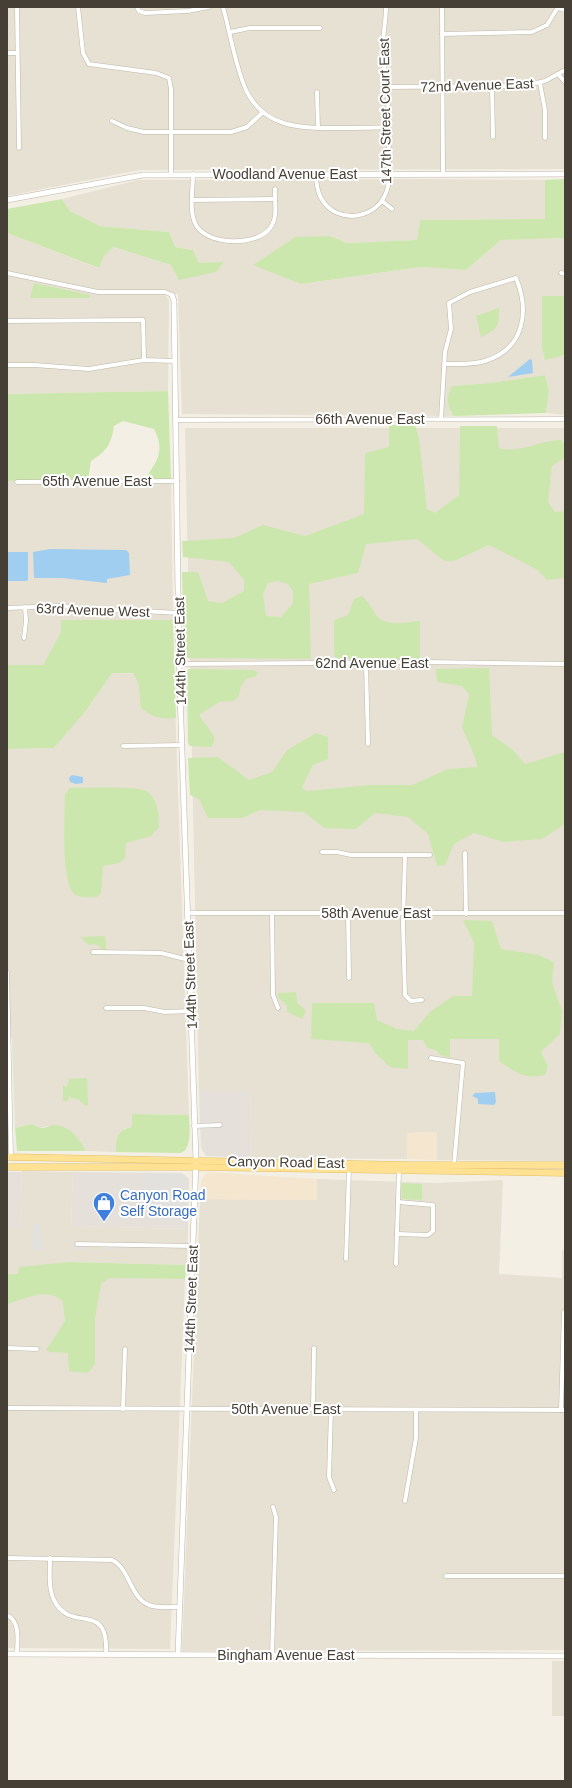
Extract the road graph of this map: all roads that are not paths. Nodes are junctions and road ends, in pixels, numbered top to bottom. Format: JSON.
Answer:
{"nodes":[{"id":1,"x":17,"y":7,"type":"edge"},
{"id":2,"x":78,"y":7,"type":"edge"},
{"id":3,"x":137,"y":7,"type":"edge"},
{"id":4,"x":209,"y":7,"type":"edge"},
{"id":5,"x":223,"y":7,"type":"edge"},
{"id":6,"x":386,"y":7,"type":"edge"},
{"id":7,"x":442,"y":7,"type":"edge"},
{"id":8,"x":558,"y":7,"type":"edge"},
{"id":9,"x":565,"y":10,"type":"edge"},
{"id":10,"x":320,"y":28,"type":"dead end"},
{"id":11,"x":230,"y":32,"type":"junction"},
{"id":12,"x":442,"y":34,"type":"junction"},
{"id":13,"x":7,"y":53,"type":"edge"},
{"id":14,"x":17,"y":53,"type":"junction"},
{"id":15,"x":565,"y":70,"type":"edge"},
{"id":16,"x":559,"y":75,"type":"junction"},
{"id":17,"x":565,"y":82,"type":"edge"},
{"id":18,"x":540,"y":83,"type":"junction"},
{"id":19,"x":386,"y":87,"type":"junction"},
{"id":20,"x":442,"y":87,"type":"junction"},
{"id":21,"x":492,"y":87,"type":"junction"},
{"id":22,"x":317,"y":92,"type":"dead end"},
{"id":23,"x":262,"y":112,"type":"junction"},
{"id":24,"x":112,"y":121,"type":"dead end"},
{"id":25,"x":388,"y":127,"type":"junction"},
{"id":26,"x":318,"y":128,"type":"junction"},
{"id":27,"x":172,"y":132,"type":"junction"},
{"id":28,"x":493,"y":137,"type":"dead end"},
{"id":29,"x":545,"y":138,"type":"dead end"},
{"id":30,"x":19,"y":148,"type":"dead end"},
{"id":31,"x":171,"y":174,"type":"junction"},
{"id":32,"x":193,"y":174,"type":"junction"},
{"id":33,"x":316,"y":174,"type":"junction"},
{"id":34,"x":389,"y":174,"type":"junction"},
{"id":35,"x":443,"y":174,"type":"junction"},
{"id":36,"x":565,"y":174,"type":"edge"},
{"id":37,"x":275,"y":189,"type":"dead end"},
{"id":38,"x":274,"y":199,"type":"junction"},
{"id":39,"x":7,"y":200,"type":"edge"},
{"id":40,"x":193,"y":200,"type":"junction"},
{"id":41,"x":382,"y":201,"type":"junction"},
{"id":42,"x":392,"y":209,"type":"dead end"},
{"id":43,"x":7,"y":273,"type":"edge"},
{"id":44,"x":172,"y":295,"type":"joint"},
{"id":45,"x":7,"y":321,"type":"edge"},
{"id":46,"x":144,"y":360,"type":"junction"},
{"id":47,"x":175,"y":361,"type":"junction"},
{"id":48,"x":444,"y":364,"type":"junction"},
{"id":49,"x":7,"y":365,"type":"edge"},
{"id":50,"x":441,"y":419,"type":"junction"},
{"id":51,"x":565,"y":419,"type":"edge"},
{"id":52,"x":176,"y":420,"type":"junction"},
{"id":53,"x":177,"y":481,"type":"junction"},
{"id":54,"x":16,"y":482,"type":"dead end"},
{"id":55,"x":26,"y":607,"type":"junction"},
{"id":56,"x":7,"y":608,"type":"edge"},
{"id":57,"x":179,"y":612,"type":"junction"},
{"id":58,"x":24,"y":638,"type":"dead end"},
{"id":59,"x":179,"y":664,"type":"junction"},
{"id":60,"x":366,"y":664,"type":"junction"},
{"id":61,"x":565,"y":664,"type":"edge"},
{"id":62,"x":368,"y":744,"type":"dead end"},
{"id":63,"x":182,"y":745,"type":"junction"},
{"id":64,"x":123,"y":746,"type":"dead end"},
{"id":65,"x":322,"y":852,"type":"dead end"},
{"id":66,"x":465,"y":853,"type":"dead end"},
{"id":67,"x":405,"y":855,"type":"junction"},
{"id":68,"x":430,"y":855,"type":"dead end"},
{"id":69,"x":188,"y":913,"type":"junction"},
{"id":70,"x":272,"y":913,"type":"junction"},
{"id":71,"x":348,"y":913,"type":"junction"},
{"id":72,"x":405,"y":913,"type":"junction"},
{"id":73,"x":565,"y":913,"type":"edge"},
{"id":74,"x":466,"y":914,"type":"junction"},
{"id":75,"x":93,"y":952,"type":"dead end"},
{"id":76,"x":189,"y":960,"type":"junction"},
{"id":77,"x":7,"y":972,"type":"edge"},
{"id":78,"x":349,"y":978,"type":"dead end"},
{"id":79,"x":422,"y":1000,"type":"dead end"},
{"id":80,"x":106,"y":1008,"type":"dead end"},
{"id":81,"x":278,"y":1008,"type":"dead end"},
{"id":82,"x":191,"y":1011,"type":"junction"},
{"id":83,"x":431,"y":1058,"type":"dead end"},
{"id":84,"x":194,"y":1126,"type":"junction"},
{"id":85,"x":220,"y":1126,"type":"dead end"},
{"id":86,"x":8,"y":1159,"type":"edge"},
{"id":87,"x":195,"y":1164,"type":"junction"},
{"id":88,"x":454,"y":1165,"type":"junction"},
{"id":89,"x":493,"y":1165,"type":"junction"},
{"id":90,"x":565,"y":1165,"type":"edge"},
{"id":91,"x":7,"y":1167,"type":"edge"},
{"id":92,"x":348,"y":1170,"type":"junction"},
{"id":93,"x":399,"y":1171,"type":"junction"},
{"id":94,"x":464,"y":1172,"type":"junction"},
{"id":95,"x":565,"y":1173,"type":"edge"},
{"id":96,"x":398,"y":1202,"type":"junction"},
{"id":97,"x":397,"y":1234,"type":"junction"},
{"id":98,"x":77,"y":1244,"type":"dead end"},
{"id":99,"x":192,"y":1246,"type":"junction"},
{"id":100,"x":346,"y":1259,"type":"dead end"},
{"id":101,"x":396,"y":1264,"type":"dead end"},
{"id":102,"x":564,"y":1312,"type":"dead end"},
{"id":103,"x":7,"y":1348,"type":"edge"},
{"id":104,"x":37,"y":1348,"type":"dead end"},
{"id":105,"x":314,"y":1348,"type":"dead end"},
{"id":106,"x":125,"y":1349,"type":"dead end"},
{"id":107,"x":7,"y":1408,"type":"edge"},
{"id":108,"x":123,"y":1409,"type":"junction"},
{"id":109,"x":187,"y":1409,"type":"junction"},
{"id":110,"x":313,"y":1409,"type":"junction"},
{"id":111,"x":331,"y":1410,"type":"junction"},
{"id":112,"x":416,"y":1410,"type":"junction"},
{"id":113,"x":563,"y":1410,"type":"edge"},
{"id":114,"x":334,"y":1490,"type":"dead end"},
{"id":115,"x":405,"y":1501,"type":"dead end"},
{"id":116,"x":273,"y":1507,"type":"dead end"},
{"id":117,"x":7,"y":1558,"type":"edge"},
{"id":118,"x":50,"y":1558,"type":"junction"},
{"id":119,"x":446,"y":1576,"type":"dead end"},
{"id":120,"x":565,"y":1576,"type":"edge"},
{"id":121,"x":180,"y":1607,"type":"junction"},
{"id":122,"x":7,"y":1615,"type":"edge"},
{"id":123,"x":7,"y":1654,"type":"edge"},
{"id":124,"x":17,"y":1654,"type":"junction"},
{"id":125,"x":106,"y":1655,"type":"junction"},
{"id":126,"x":178,"y":1655,"type":"junction"},
{"id":127,"x":272,"y":1655,"type":"junction"},
{"id":128,"x":565,"y":1656,"type":"edge"}],
"edges":[{"from":1,"to":14,"type":"street"},
{"from":2,"to":27,"type":"street"},
{"from":3,"to":4,"type":"street"},
{"from":5,"to":11,"type":"street"},
{"from":6,"to":19,"type":"street","name":"147th Street Court East"},
{"from":7,"to":12,"type":"street"},
{"from":8,"to":9,"type":"street"},
{"from":8,"to":12,"type":"street"},
{"from":10,"to":11,"type":"street"},
{"from":11,"to":23,"type":"street"},
{"from":12,"to":20,"type":"street"},
{"from":13,"to":14,"type":"street"},
{"from":14,"to":30,"type":"street"},
{"from":15,"to":16,"type":"street","name":"72nd Avenue East"},
{"from":16,"to":17,"type":"street"},
{"from":16,"to":18,"type":"street","name":"72nd Avenue East"},
{"from":18,"to":21,"type":"street","name":"72nd Avenue East"},
{"from":18,"to":29,"type":"street"},
{"from":19,"to":20,"type":"street","name":"72nd Avenue East"},
{"from":19,"to":25,"type":"street","name":"147th Street Court East"},
{"from":20,"to":21,"type":"street","name":"72nd Avenue East"},
{"from":20,"to":35,"type":"street"},
{"from":21,"to":28,"type":"street"},
{"from":22,"to":26,"type":"street"},
{"from":23,"to":26,"type":"street"},
{"from":23,"to":27,"type":"street"},
{"from":24,"to":27,"type":"street"},
{"from":25,"to":26,"type":"street"},
{"from":25,"to":34,"type":"street","name":"147th Street Court East"},
{"from":27,"to":31,"type":"street"},
{"from":31,"to":32,"type":"street","name":"Woodland Avenue East"},
{"from":31,"to":39,"type":"street","name":"Woodland Avenue East"},
{"from":32,"to":33,"type":"street","name":"Woodland Avenue East"},
{"from":32,"to":40,"type":"street"},
{"from":33,"to":34,"type":"street","name":"Woodland Avenue East"},
{"from":33,"to":41,"type":"street"},
{"from":34,"to":35,"type":"street","name":"Woodland Avenue East"},
{"from":34,"to":41,"type":"street","name":"147th Street Court East"},
{"from":35,"to":36,"type":"street","name":"Woodland Avenue East"},
{"from":37,"to":38,"type":"street"},
{"from":38,"to":40,"type":"street"},
{"from":38,"to":40,"type":"street"},
{"from":41,"to":42,"type":"street","name":"147th Street Court East"},
{"from":43,"to":44,"type":"street"},
{"from":44,"to":47,"type":"street","name":"144th Street East"},
{"from":45,"to":46,"type":"street"},
{"from":46,"to":47,"type":"street"},
{"from":46,"to":49,"type":"street"},
{"from":47,"to":52,"type":"street","name":"144th Street East"},
{"from":48,"to":48,"type":"street"},
{"from":48,"to":50,"type":"street"},
{"from":50,"to":51,"type":"street","name":"66th Avenue East"},
{"from":50,"to":52,"type":"street","name":"66th Avenue East"},
{"from":52,"to":53,"type":"street","name":"144th Street East"},
{"from":53,"to":54,"type":"street","name":"65th Avenue East"},
{"from":53,"to":57,"type":"street","name":"144th Street East"},
{"from":55,"to":56,"type":"street","name":"63rd Avenue West"},
{"from":55,"to":57,"type":"street","name":"63rd Avenue West"},
{"from":55,"to":58,"type":"street"},
{"from":57,"to":59,"type":"street","name":"144th Street East"},
{"from":59,"to":60,"type":"street","name":"62nd Avenue East"},
{"from":59,"to":63,"type":"street","name":"144th Street East"},
{"from":60,"to":61,"type":"street","name":"62nd Avenue East"},
{"from":60,"to":62,"type":"street"},
{"from":63,"to":64,"type":"street"},
{"from":63,"to":69,"type":"street","name":"144th Street East"},
{"from":65,"to":67,"type":"street"},
{"from":66,"to":74,"type":"street"},
{"from":67,"to":68,"type":"street"},
{"from":67,"to":72,"type":"street"},
{"from":69,"to":70,"type":"street","name":"58th Avenue East"},
{"from":69,"to":76,"type":"street","name":"144th Street East"},
{"from":70,"to":71,"type":"street","name":"58th Avenue East"},
{"from":70,"to":81,"type":"street"},
{"from":71,"to":72,"type":"street","name":"58th Avenue East"},
{"from":71,"to":78,"type":"street"},
{"from":72,"to":74,"type":"street","name":"58th Avenue East"},
{"from":72,"to":79,"type":"street"},
{"from":73,"to":74,"type":"street","name":"58th Avenue East"},
{"from":75,"to":76,"type":"street"},
{"from":76,"to":82,"type":"street","name":"144th Street East"},
{"from":77,"to":86,"type":"street"},
{"from":80,"to":82,"type":"street"},
{"from":82,"to":84,"type":"street","name":"144th Street East"},
{"from":83,"to":88,"type":"street"},
{"from":84,"to":85,"type":"street"},
{"from":84,"to":87,"type":"street","name":"144th Street East"},
{"from":86,"to":87,"type":"main road","name":"Canyon Road East"},
{"from":87,"to":88,"type":"main road","name":"Canyon Road East"},
{"from":87,"to":91,"type":"main road","name":"Canyon Road East"},
{"from":87,"to":92,"type":"main road","name":"Canyon Road East"},
{"from":87,"to":99,"type":"street","name":"144th Street East"},
{"from":88,"to":89,"type":"main road","name":"Canyon Road East"},
{"from":89,"to":90,"type":"main road","name":"Canyon Road East"},
{"from":89,"to":94,"type":"main road"},
{"from":92,"to":93,"type":"main road","name":"Canyon Road East"},
{"from":92,"to":100,"type":"street"},
{"from":93,"to":94,"type":"main road","name":"Canyon Road East"},
{"from":93,"to":96,"type":"street"},
{"from":94,"to":95,"type":"main road","name":"Canyon Road East"},
{"from":96,"to":97,"type":"street"},
{"from":96,"to":97,"type":"street"},
{"from":97,"to":101,"type":"street"},
{"from":98,"to":99,"type":"street"},
{"from":99,"to":109,"type":"street","name":"144th Street East"},
{"from":102,"to":113,"type":"street"},
{"from":103,"to":104,"type":"street"},
{"from":105,"to":110,"type":"street"},
{"from":106,"to":108,"type":"street"},
{"from":107,"to":108,"type":"street","name":"50th Avenue East"},
{"from":108,"to":109,"type":"street","name":"50th Avenue East"},
{"from":109,"to":110,"type":"street","name":"50th Avenue East"},
{"from":109,"to":121,"type":"street","name":"144th Street East"},
{"from":110,"to":111,"type":"street","name":"50th Avenue East"},
{"from":111,"to":112,"type":"street","name":"50th Avenue East"},
{"from":111,"to":114,"type":"street"},
{"from":112,"to":113,"type":"street","name":"50th Avenue East"},
{"from":112,"to":115,"type":"street"},
{"from":116,"to":127,"type":"street"},
{"from":117,"to":118,"type":"street"},
{"from":118,"to":121,"type":"street"},
{"from":118,"to":125,"type":"street"},
{"from":119,"to":120,"type":"street"},
{"from":121,"to":126,"type":"street","name":"144th Street East"},
{"from":122,"to":124,"type":"street"},
{"from":123,"to":124,"type":"street","name":"Bingham Avenue East"},
{"from":124,"to":125,"type":"street","name":"Bingham Avenue East"},
{"from":125,"to":126,"type":"street","name":"Bingham Avenue East"},
{"from":126,"to":127,"type":"street","name":"Bingham Avenue East"},
{"from":127,"to":128,"type":"street","name":"Bingham Avenue East"}]}
